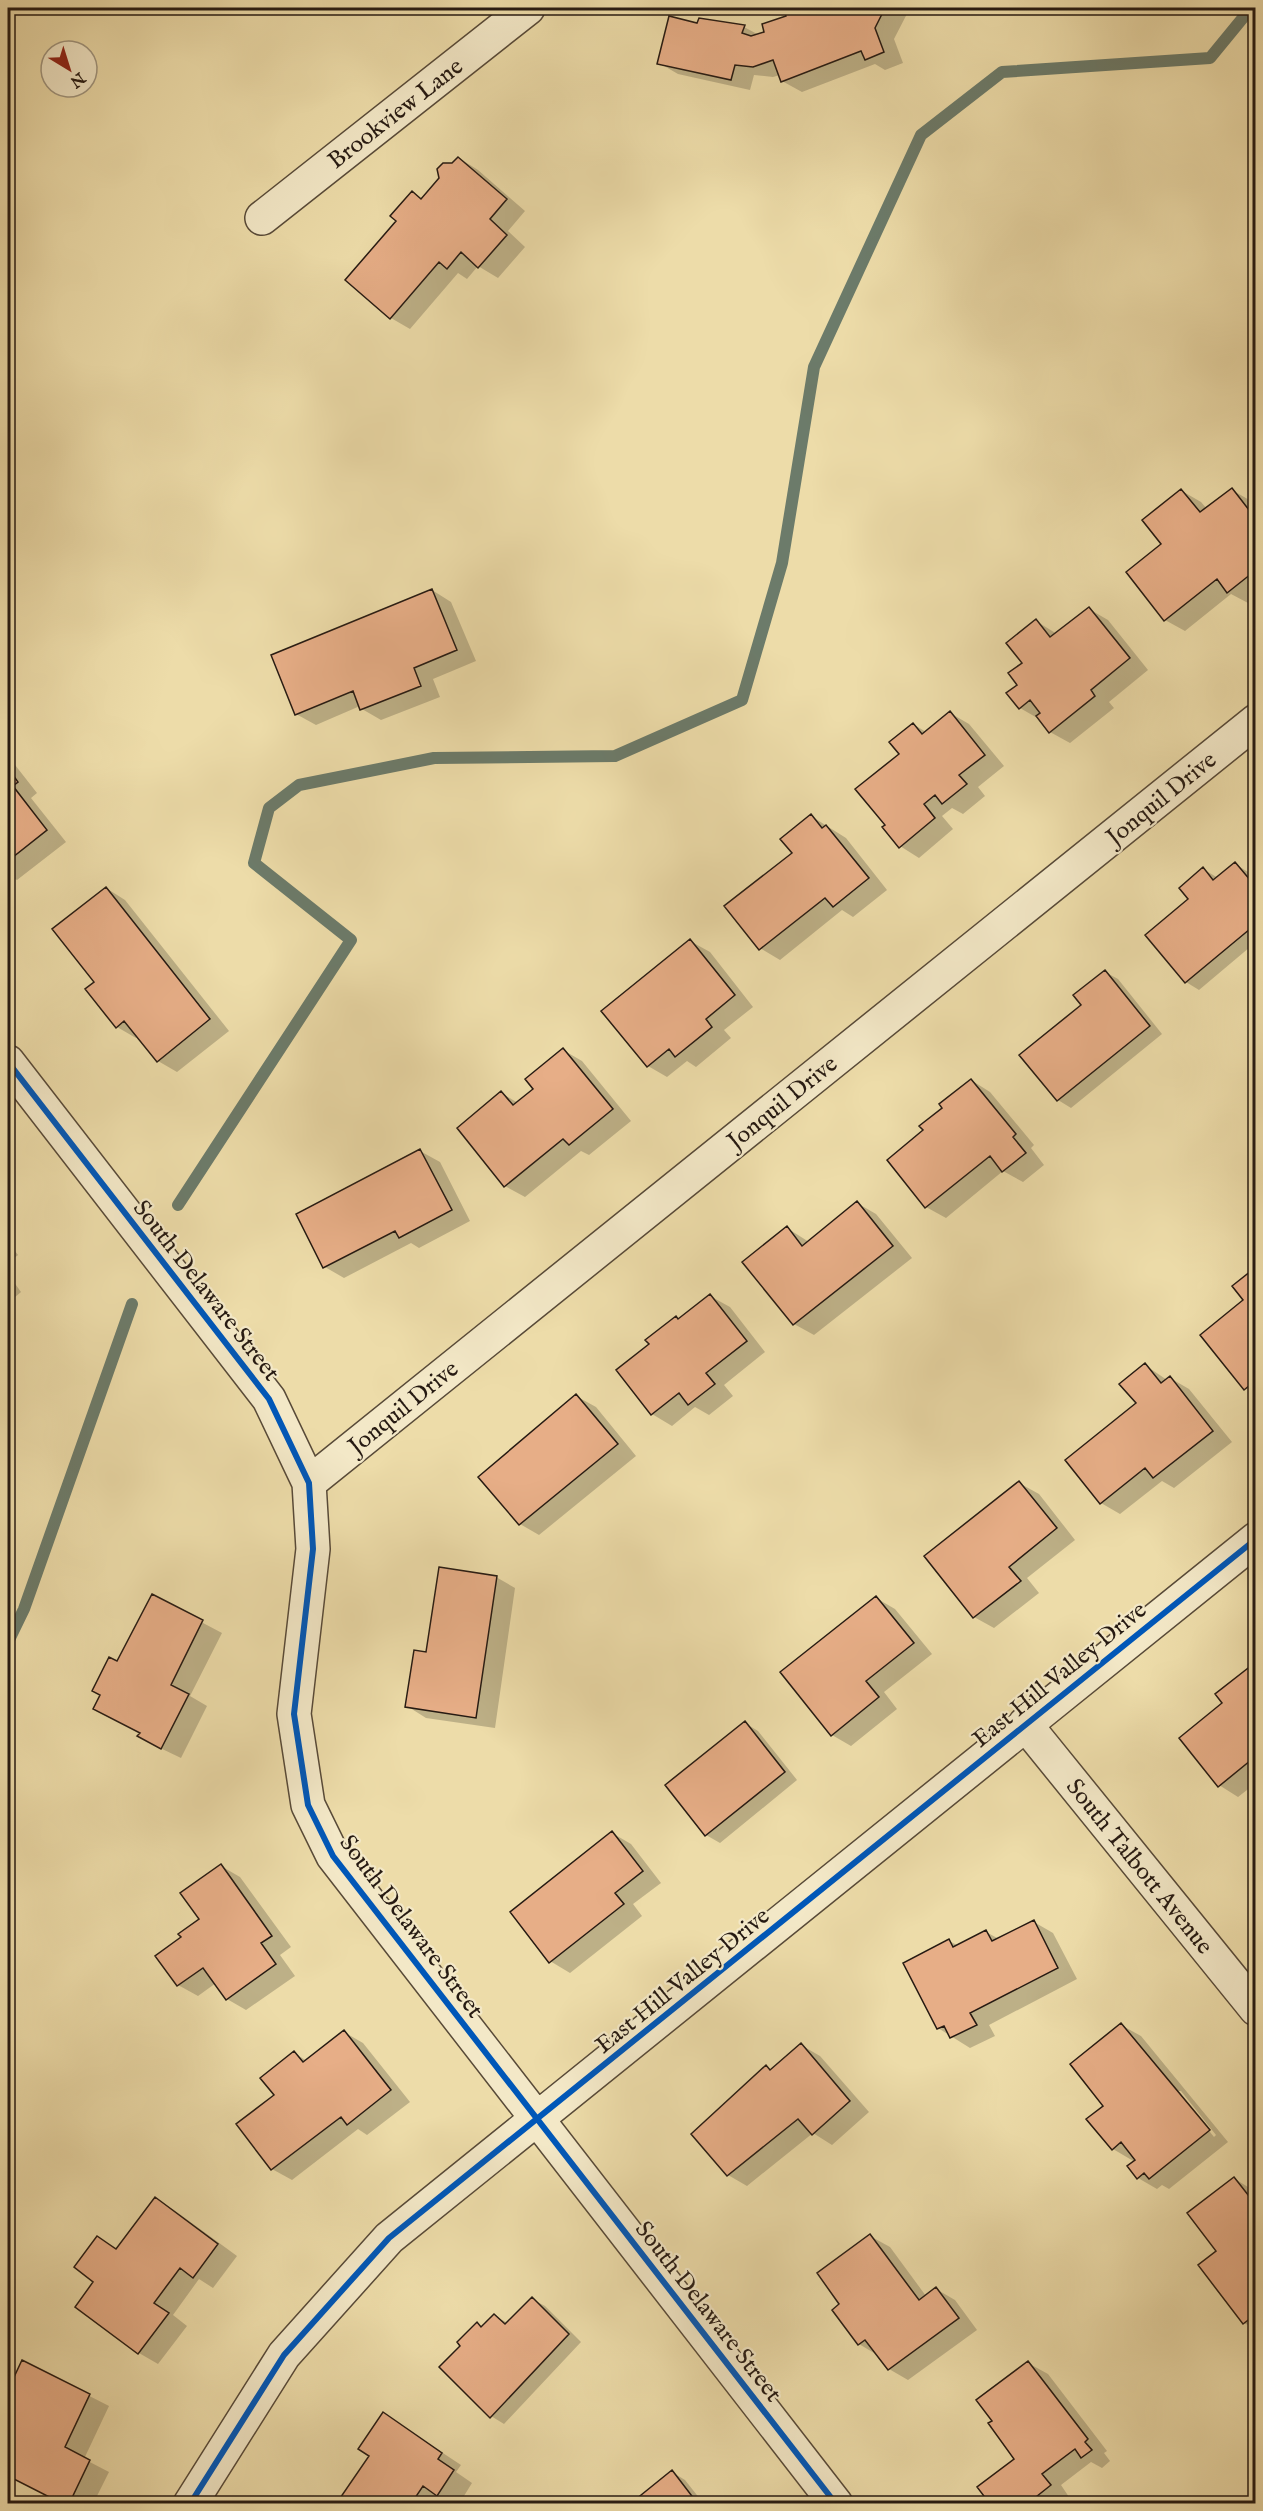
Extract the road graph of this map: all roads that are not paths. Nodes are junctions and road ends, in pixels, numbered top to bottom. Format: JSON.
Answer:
{"nodes":[{"id":1,"x":528,"y":8,"type":"edge"},
{"id":2,"x":262,"y":218,"type":"dead end"},
{"id":3,"x":1256,"y":722,"type":"edge"},
{"id":4,"x":8,"y":1064,"type":"edge"},
{"id":5,"x":309,"y":1483,"type":"junction"},
{"id":6,"x":1256,"y":1539,"type":"edge"},
{"id":7,"x":1025,"y":1724,"type":"junction"},
{"id":8,"x":1256,"y":2009,"type":"edge"},
{"id":9,"x":537,"y":2120,"type":"junction"},
{"id":10,"x":190,"y":2504,"type":"edge"},
{"id":11,"x":836,"y":2504,"type":"edge"}],
"edges":[{"from":1,"to":2,"type":"street","name":"Brookview Lane"},
{"from":3,"to":5,"type":"street","name":"Jonquil Drive"},
{"from":4,"to":5,"type":"street","name":"South Delaware Street"},
{"from":5,"to":9,"type":"street","name":"South Delaware Street"},
{"from":6,"to":7,"type":"street","name":"East Hill Valley Drive"},
{"from":7,"to":8,"type":"street","name":"South Talbott Avenue"},
{"from":7,"to":9,"type":"street","name":"East Hill Valley Drive"},
{"from":9,"to":10,"type":"street","name":"East Hill Valley Drive"},
{"from":9,"to":11,"type":"street","name":"South Delaware Street"}]}
